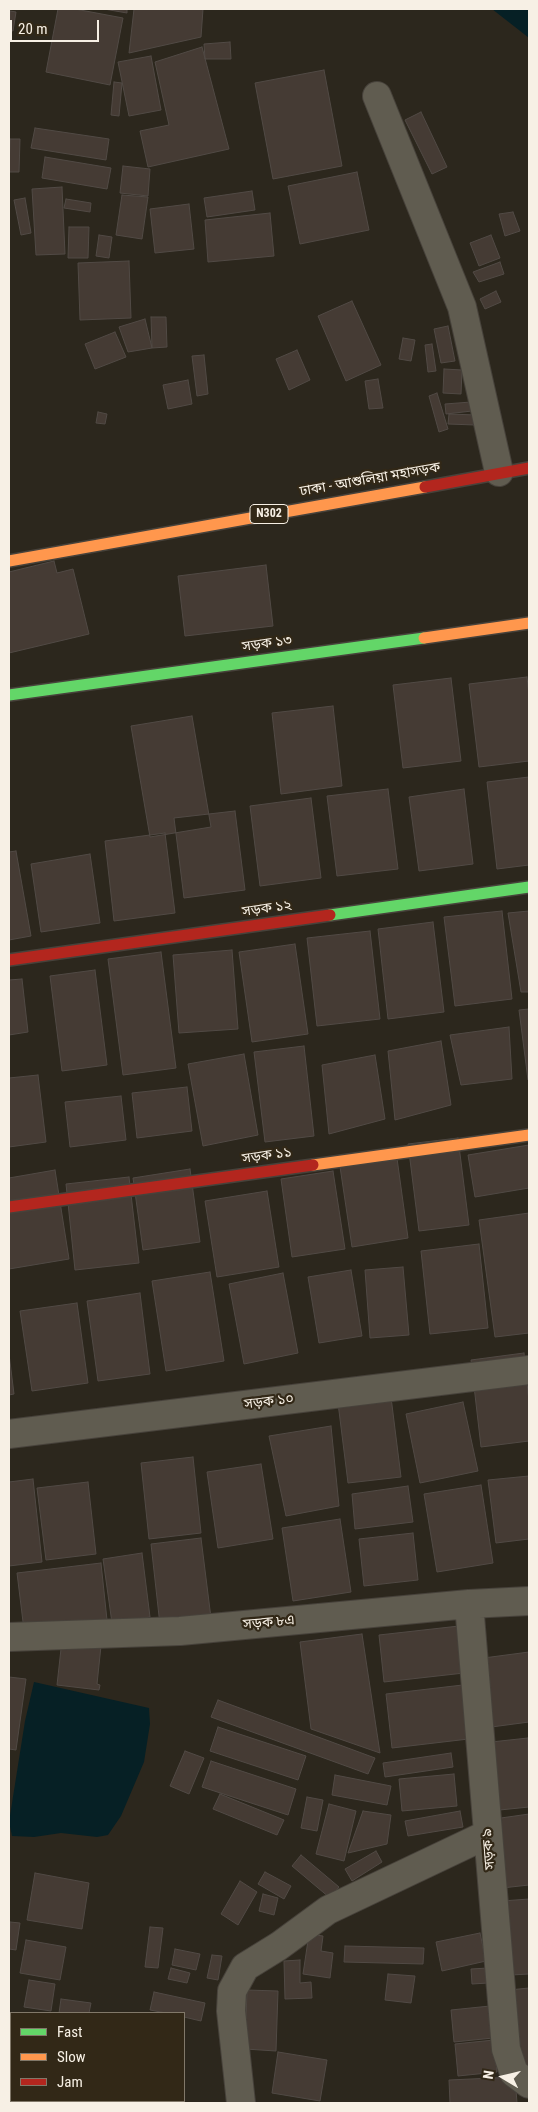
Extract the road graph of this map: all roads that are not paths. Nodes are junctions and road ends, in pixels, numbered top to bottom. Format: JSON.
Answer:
{"nodes":[{"id":1,"x":377,"y":96,"type":"dead end"},
{"id":2,"x":529,"y":468,"type":"edge"},
{"id":3,"x":499,"y":472,"type":"junction"},
{"id":4,"x":9,"y":562,"type":"edge"},
{"id":5,"x":529,"y":623,"type":"edge"},
{"id":6,"x":9,"y":695,"type":"edge"},
{"id":7,"x":529,"y":887,"type":"edge"},
{"id":8,"x":9,"y":960,"type":"edge"},
{"id":9,"x":529,"y":1135,"type":"edge"},
{"id":10,"x":9,"y":1207,"type":"edge"},
{"id":11,"x":529,"y":1370,"type":"edge"},
{"id":12,"x":9,"y":1434,"type":"edge"},
{"id":13,"x":529,"y":1601,"type":"edge"},
{"id":14,"x":469,"y":1604,"type":"junction"},
{"id":15,"x":9,"y":1637,"type":"edge"},
{"id":16,"x":488,"y":1834,"type":"junction"},
{"id":17,"x":529,"y":2084,"type":"edge"},
{"id":18,"x":241,"y":2103,"type":"edge"}],
"edges":[{"from":1,"to":3,"type":"street"},
{"from":2,"to":3,"type":"main road","name":"ঢাকা - আশুলিয়া মহাসড়ক","number":"N302"},
{"from":3,"to":4,"type":"main road","name":"ঢাকা - আশুলিয়া মহাসড়ক","number":"N302"},
{"from":5,"to":6,"type":"main road","name":"সড়ক ১৩"},
{"from":7,"to":8,"type":"main road","name":"সড়ক ১২"},
{"from":9,"to":10,"type":"main road","name":"সড়ক ১১"},
{"from":11,"to":12,"type":"street","name":"সড়ক ১০"},
{"from":13,"to":14,"type":"street","name":"সড়ক ৮এ"},
{"from":14,"to":15,"type":"street","name":"সড়ক ৮এ"},
{"from":14,"to":16,"type":"street","name":"সড়ক ৯"},
{"from":16,"to":17,"type":"street","name":"সড়ক ৯"},
{"from":16,"to":18,"type":"street"}]}
